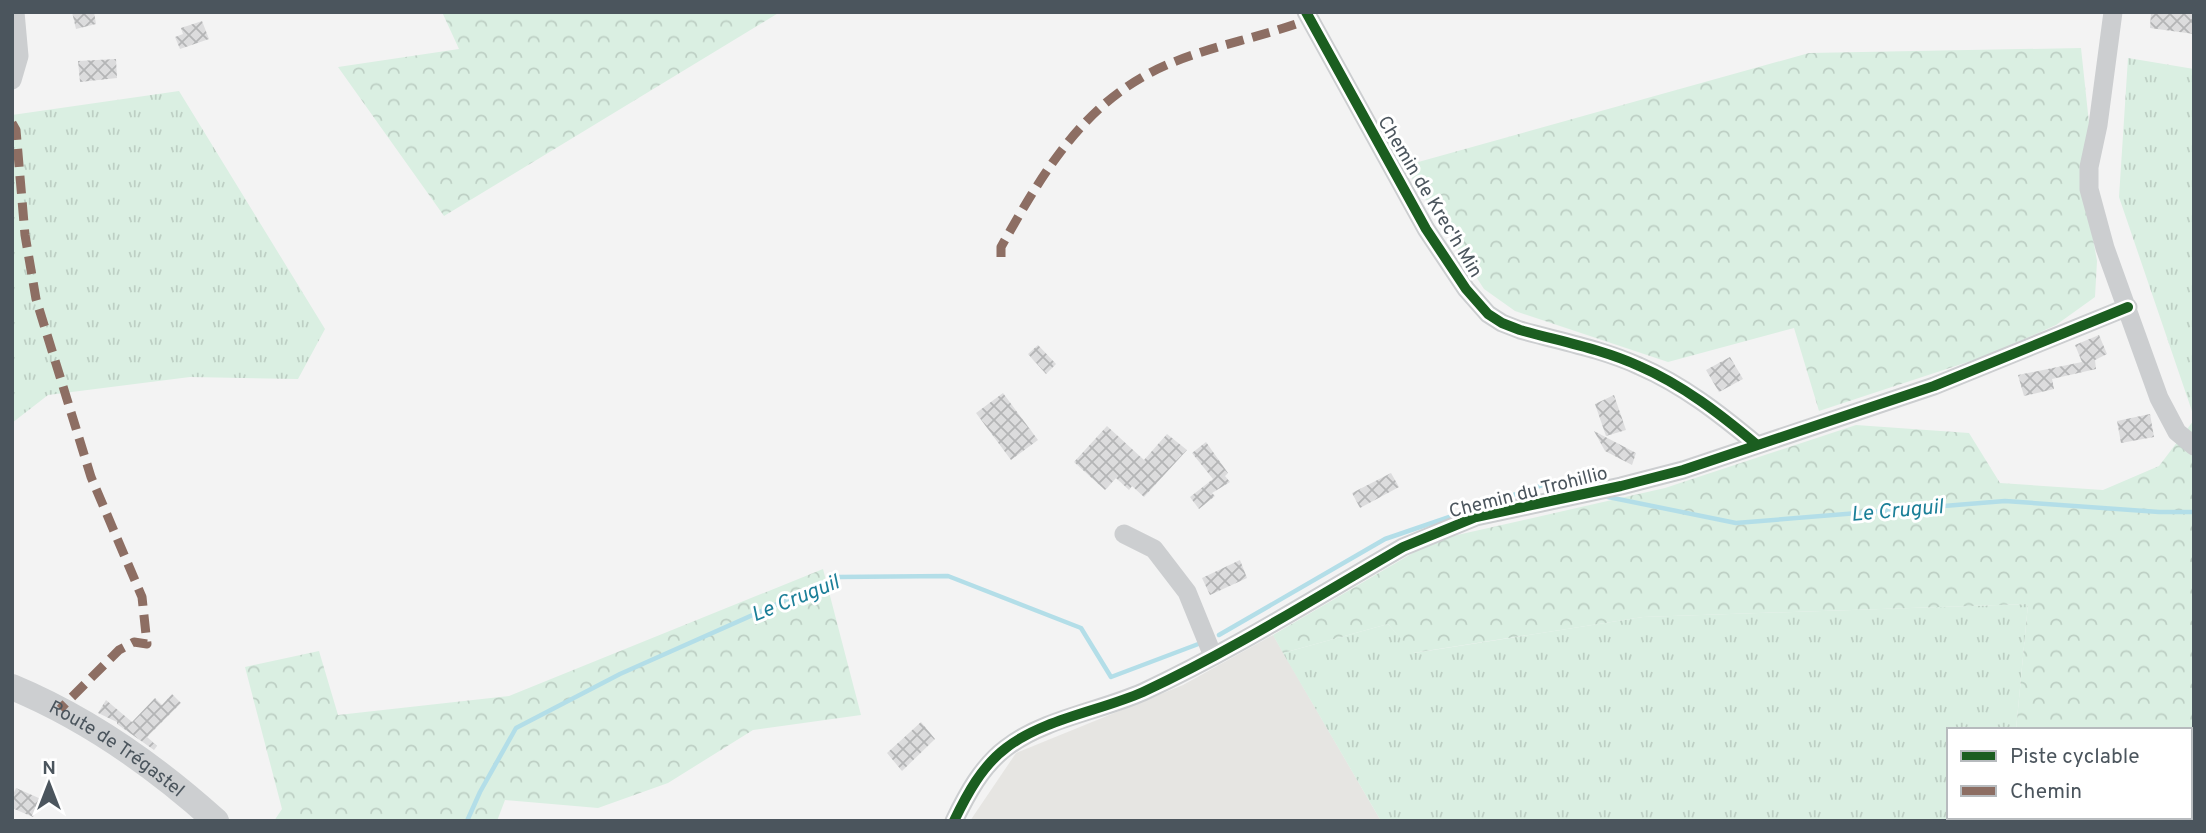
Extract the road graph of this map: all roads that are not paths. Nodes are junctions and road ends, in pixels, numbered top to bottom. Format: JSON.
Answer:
{"nodes":[{"id":1,"x":15,"y":12,"type":"edge"},
{"id":2,"x":1306,"y":12,"type":"edge"},
{"id":3,"x":2113,"y":12,"type":"edge"},
{"id":4,"x":12,"y":80,"type":"edge"},
{"id":5,"x":2128,"y":307,"type":"junction"},
{"id":6,"x":1756,"y":444,"type":"junction"},
{"id":7,"x":2194,"y":446,"type":"edge"},
{"id":8,"x":1124,"y":534,"type":"dead end"},
{"id":9,"x":1213,"y":656,"type":"junction"},
{"id":10,"x":12,"y":687,"type":"edge"},
{"id":11,"x":216,"y":821,"type":"edge"},
{"id":12,"x":954,"y":821,"type":"edge"}],
"edges":[{"from":1,"to":4,"type":"street"},
{"from":2,"to":6,"type":"street","name":"Chemin de Krec'h Min"},
{"from":3,"to":5,"type":"street"},
{"from":5,"to":6,"type":"street","name":"Chemin du Trohillio"},
{"from":5,"to":7,"type":"street"},
{"from":6,"to":9,"type":"street","name":"Chemin du Trohillio"},
{"from":8,"to":9,"type":"street"},
{"from":9,"to":12,"type":"street","name":"Chemin du Trohillio"},
{"from":10,"to":11,"type":"main road","name":"Route de Trégastel"}]}
